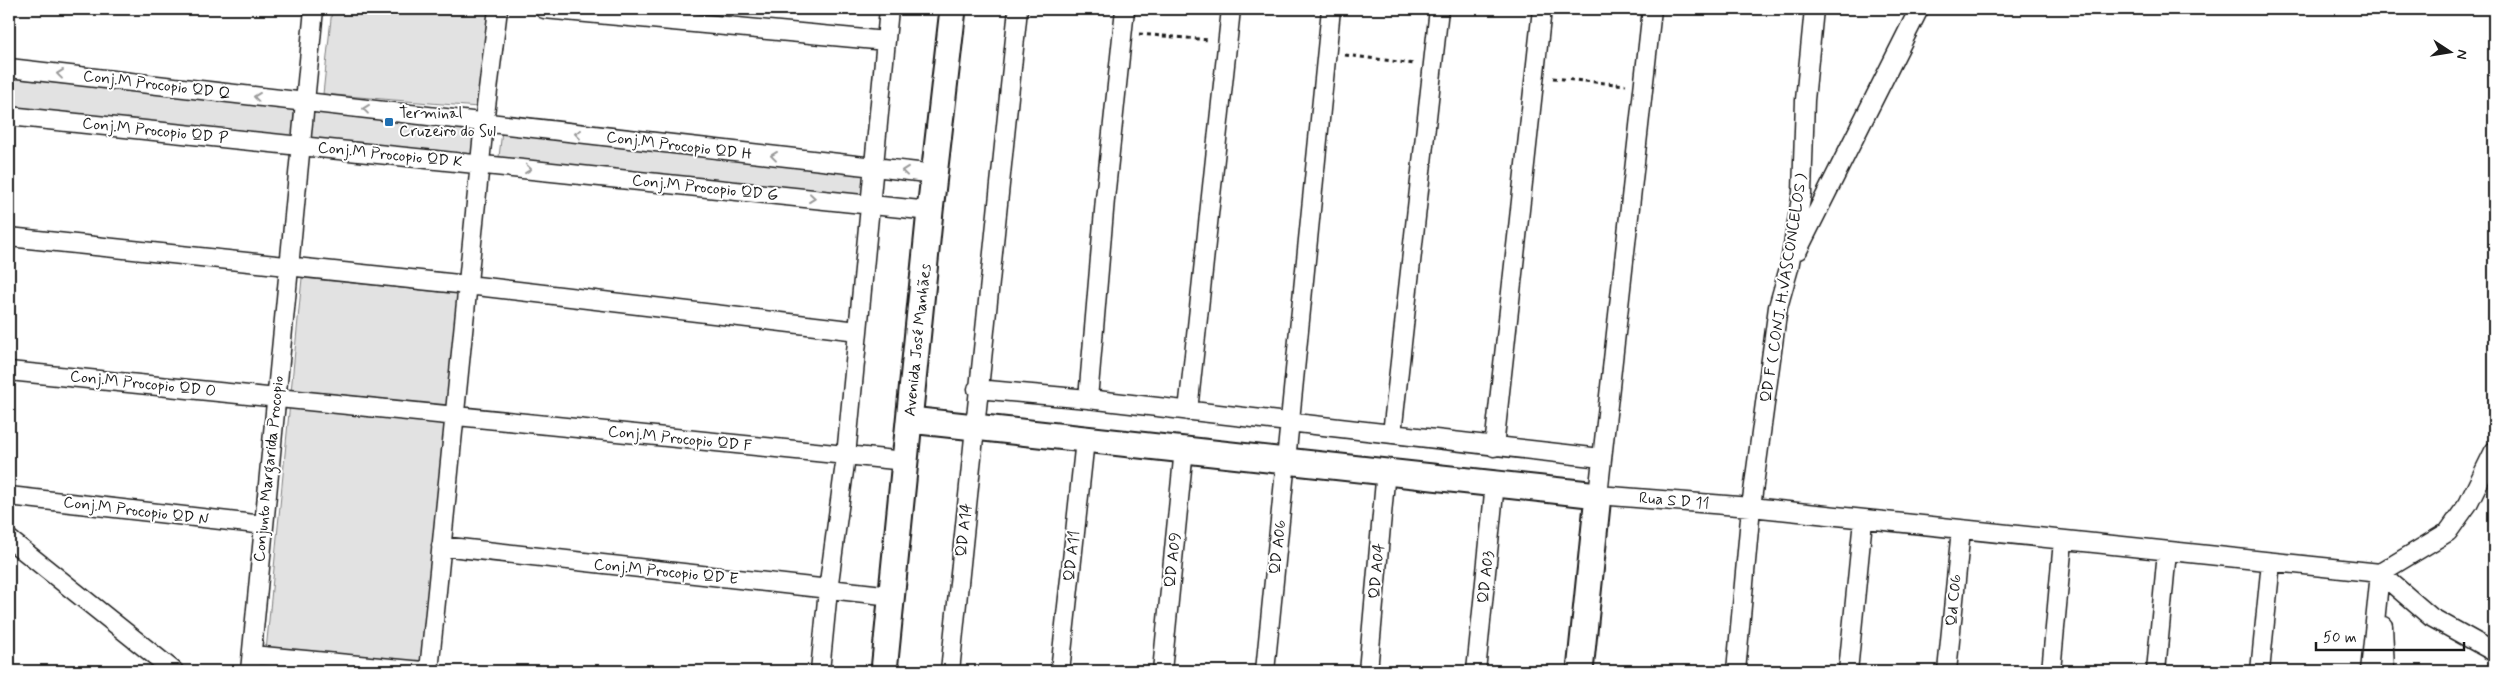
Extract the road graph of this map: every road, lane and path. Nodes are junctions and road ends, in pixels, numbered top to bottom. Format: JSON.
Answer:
{"nodes":[{"id":1,"x":314,"y":9,"type":"edge"},
{"id":2,"x":498,"y":9,"type":"edge"},
{"id":3,"x":544,"y":9,"type":"edge"},
{"id":4,"x":889,"y":9,"type":"edge"},
{"id":5,"x":954,"y":9,"type":"edge"},
{"id":6,"x":1018,"y":9,"type":"edge"},
{"id":7,"x":1125,"y":9,"type":"edge"},
{"id":8,"x":1231,"y":9,"type":"edge"},
{"id":9,"x":1332,"y":9,"type":"edge"},
{"id":10,"x":1439,"y":9,"type":"edge"},
{"id":11,"x":1542,"y":9,"type":"edge"},
{"id":12,"x":1652,"y":9,"type":"edge"},
{"id":13,"x":1814,"y":9,"type":"edge"},
{"id":14,"x":1919,"y":9,"type":"edge"},
{"id":15,"x":1122,"y":32,"type":"junction"},
{"id":16,"x":886,"y":41,"type":"junction"},
{"id":17,"x":1228,"y":42,"type":"junction"},
{"id":18,"x":1327,"y":53,"type":"junction"},
{"id":19,"x":1432,"y":67,"type":"junction"},
{"id":20,"x":9,"y":68,"type":"edge"},
{"id":21,"x":1535,"y":77,"type":"junction"},
{"id":22,"x":1644,"y":86,"type":"junction"},
{"id":23,"x":305,"y":102,"type":"junction"},
{"id":24,"x":9,"y":116,"type":"edge"},
{"id":25,"x":484,"y":123,"type":"junction"},
{"id":26,"x":301,"y":146,"type":"junction"},
{"id":27,"x":480,"y":164,"type":"junction"},
{"id":28,"x":875,"y":168,"type":"junction"},
{"id":29,"x":935,"y":174,"type":"junction"},
{"id":30,"x":870,"y":204,"type":"junction"},
{"id":31,"x":930,"y":211,"type":"junction"},
{"id":32,"x":9,"y":237,"type":"edge"},
{"id":33,"x":289,"y":267,"type":"junction"},
{"id":34,"x":1789,"y":268,"type":"junction"},
{"id":35,"x":468,"y":285,"type":"junction"},
{"id":36,"x":858,"y":331,"type":"junction"},
{"id":37,"x":9,"y":371,"type":"edge"},
{"id":38,"x":977,"y":389,"type":"junction"},
{"id":39,"x":276,"y":398,"type":"junction"},
{"id":40,"x":1088,"y":399,"type":"junction"},
{"id":41,"x":1188,"y":411,"type":"junction"},
{"id":42,"x":455,"y":415,"type":"junction"},
{"id":43,"x":910,"y":420,"type":"junction"},
{"id":44,"x":1290,"y":423,"type":"junction"},
{"id":45,"x":974,"y":427,"type":"junction"},
{"id":46,"x":1392,"y":434,"type":"junction"},
{"id":47,"x":1085,"y":440,"type":"junction"},
{"id":48,"x":1494,"y":446,"type":"junction"},
{"id":49,"x":1184,"y":450,"type":"junction"},
{"id":50,"x":2494,"y":451,"type":"edge"},
{"id":51,"x":846,"y":456,"type":"junction"},
{"id":52,"x":1601,"y":458,"type":"junction"},
{"id":53,"x":1287,"y":460,"type":"junction"},
{"id":54,"x":905,"y":461,"type":"junction"},
{"id":55,"x":1386,"y":470,"type":"junction"},
{"id":56,"x":1495,"y":483,"type":"junction"},
{"id":57,"x":1598,"y":495,"type":"junction"},
{"id":58,"x":9,"y":496,"type":"edge"},
{"id":59,"x":1751,"y":507,"type":"junction"},
{"id":60,"x":1863,"y":520,"type":"junction"},
{"id":61,"x":264,"y":525,"type":"junction"},
{"id":62,"x":1961,"y":529,"type":"junction"},
{"id":63,"x":9,"y":539,"type":"edge"},
{"id":64,"x":2063,"y":541,"type":"junction"},
{"id":65,"x":442,"y":546,"type":"junction"},
{"id":66,"x":2167,"y":551,"type":"junction"},
{"id":67,"x":2271,"y":562,"type":"junction"},
{"id":68,"x":2380,"y":573,"type":"junction"},
{"id":69,"x":828,"y":590,"type":"junction"},
{"id":70,"x":892,"y":596,"type":"junction"},
{"id":71,"x":2494,"y":652,"type":"edge"},
{"id":72,"x":251,"y":663,"type":"edge"},
{"id":73,"x":174,"y":671,"type":"edge"},
{"id":74,"x":423,"y":671,"type":"edge"},
{"id":75,"x":429,"y":671,"type":"edge"},
{"id":76,"x":820,"y":671,"type":"edge"},
{"id":77,"x":884,"y":671,"type":"edge"},
{"id":78,"x":950,"y":671,"type":"edge"},
{"id":79,"x":1060,"y":671,"type":"edge"},
{"id":80,"x":1162,"y":671,"type":"edge"},
{"id":81,"x":1265,"y":671,"type":"edge"},
{"id":82,"x":1368,"y":671,"type":"edge"},
{"id":83,"x":1476,"y":671,"type":"edge"},
{"id":84,"x":1580,"y":671,"type":"edge"},
{"id":85,"x":1736,"y":671,"type":"edge"},
{"id":86,"x":1848,"y":671,"type":"edge"},
{"id":87,"x":1947,"y":671,"type":"edge"},
{"id":88,"x":2051,"y":671,"type":"edge"},
{"id":89,"x":2156,"y":671,"type":"edge"},
{"id":90,"x":2260,"y":671,"type":"edge"},
{"id":91,"x":2370,"y":671,"type":"edge"},
{"id":92,"x":2385,"y":671,"type":"edge"}],
"edges":[{"from":1,"to":23,"type":"street","name":"Conjunto Margarida Procopio"},
{"from":2,"to":25,"type":"street"},
{"from":3,"to":16,"type":"street"},
{"from":4,"to":16,"type":"street"},
{"from":5,"to":29,"type":"street","name":"Avenida José Manhães"},
{"from":6,"to":38,"type":"street","name":"QD A14"},
{"from":7,"to":15,"type":"street"},
{"from":8,"to":17,"type":"street"},
{"from":9,"to":18,"type":"street","name":"QD A06"},
{"from":10,"to":19,"type":"street"},
{"from":11,"to":21,"type":"street"},
{"from":12,"to":22,"type":"street"},
{"from":13,"to":34,"type":"street","name":"QD F ( CONJ. H.VASCONCELOS )"},
{"from":14,"to":34,"type":"street"},
{"from":15,"to":17,"type":"path"},
{"from":15,"to":40,"type":"street"},
{"from":16,"to":28,"type":"street"},
{"from":17,"to":41,"type":"street"},
{"from":18,"to":19,"type":"path"},
{"from":18,"to":44,"type":"street","name":"QD A06"},
{"from":19,"to":46,"type":"street"},
{"from":23,"to":20,"type":"street","name":"Conj.M Procopio QD Q","one_way":true},
{"from":21,"to":22,"type":"path"},
{"from":21,"to":48,"type":"street"},
{"from":22,"to":52,"type":"street"},
{"from":25,"to":23,"type":"street","name":"Conj.M Procopio QD Q","one_way":true},
{"from":23,"to":26,"type":"street","name":"Conjunto Margarida Procopio"},
{"from":24,"to":26,"type":"street","name":"Conj.M Procopio QD P"},
{"from":25,"to":27,"type":"street"},
{"from":28,"to":25,"type":"street","name":"Conj.M Procopio QD H","one_way":true},
{"from":26,"to":27,"type":"street","name":"Conj.M Procopio QD K"},
{"from":26,"to":33,"type":"street","name":"Conjunto Margarida Procopio"},
{"from":27,"to":30,"type":"street","name":"Conj.M Procopio QD G","one_way":true},
{"from":27,"to":35,"type":"street"},
{"from":29,"to":28,"type":"street","name":"Conj.M Procopio QD H","one_way":true},
{"from":28,"to":30,"type":"street"},
{"from":29,"to":31,"type":"street","name":"Avenida José Manhães"},
{"from":30,"to":31,"type":"street","name":"Conj.M Procopio QD G"},
{"from":30,"to":36,"type":"street"},
{"from":31,"to":43,"type":"street","name":"Avenida José Manhães"},
{"from":32,"to":33,"type":"street"},
{"from":33,"to":35,"type":"street"},
{"from":33,"to":39,"type":"street","name":"Conjunto Margarida Procopio"},
{"from":34,"to":59,"type":"street","name":"QD F ( CONJ. H.VASCONCELOS )"},
{"from":35,"to":36,"type":"street"},
{"from":35,"to":42,"type":"street"},
{"from":36,"to":51,"type":"street"},
{"from":37,"to":39,"type":"street","name":"Conj.M Procopio QD O"},
{"from":38,"to":40,"type":"street"},
{"from":38,"to":45,"type":"street","name":"QD A14"},
{"from":39,"to":42,"type":"street","name":"Conj.M Procopio QD O"},
{"from":39,"to":61,"type":"street","name":"Conjunto Margarida Procopio"},
{"from":40,"to":41,"type":"street"},
{"from":41,"to":44,"type":"street"},
{"from":42,"to":51,"type":"street","name":"Conj.M Procopio QD F"},
{"from":42,"to":65,"type":"street"},
{"from":43,"to":45,"type":"street"},
{"from":43,"to":54,"type":"street","name":"Avenida José Manhães"},
{"from":44,"to":46,"type":"street"},
{"from":44,"to":53,"type":"street","name":"QD A06"},
{"from":45,"to":47,"type":"street"},
{"from":45,"to":78,"type":"street","name":"QD A14"},
{"from":46,"to":48,"type":"street"},
{"from":47,"to":49,"type":"street"},
{"from":47,"to":79,"type":"street","name":"QD A11"},
{"from":48,"to":52,"type":"street"},
{"from":49,"to":53,"type":"street"},
{"from":49,"to":80,"type":"street","name":"QD A09"},
{"from":50,"to":68,"type":"street"},
{"from":51,"to":54,"type":"street","name":"Conj.M Procopio QD F"},
{"from":51,"to":69,"type":"street"},
{"from":52,"to":57,"type":"street"},
{"from":53,"to":55,"type":"street"},
{"from":53,"to":81,"type":"street","name":"QD A06"},
{"from":54,"to":70,"type":"street","name":"Avenida José Manhães"},
{"from":55,"to":56,"type":"street"},
{"from":55,"to":82,"type":"street","name":"QD A04"},
{"from":56,"to":57,"type":"street"},
{"from":56,"to":83,"type":"street","name":"QD A03"},
{"from":57,"to":59,"type":"street","name":"Rua S D 11"},
{"from":57,"to":84,"type":"street"},
{"from":58,"to":61,"type":"street","name":"Conj.M Procopio QD N"},
{"from":59,"to":60,"type":"street","name":"Rua S D 11"},
{"from":59,"to":85,"type":"street","name":"QD F ( CONJ. H.VASCONCELOS )"},
{"from":60,"to":62,"type":"street","name":"Rua S D 11"},
{"from":60,"to":86,"type":"street"},
{"from":61,"to":72,"type":"street","name":"Conjunto Margarida Procopio"},
{"from":62,"to":64,"type":"street","name":"Rua S D 11"},
{"from":62,"to":87,"type":"street","name":"Qd C06"},
{"from":63,"to":73,"type":"street"},
{"from":64,"to":66,"type":"street","name":"Rua S D 11"},
{"from":64,"to":88,"type":"street"},
{"from":65,"to":69,"type":"street","name":"Conj.M Procopio QD E"},
{"from":65,"to":75,"type":"street"},
{"from":66,"to":67,"type":"street","name":"Rua S D 11"},
{"from":66,"to":89,"type":"street"},
{"from":67,"to":68,"type":"street","name":"Rua S D 11"},
{"from":67,"to":90,"type":"street"},
{"from":68,"to":71,"type":"street"},
{"from":68,"to":91,"type":"street"},
{"from":68,"to":92,"type":"street"},
{"from":69,"to":70,"type":"street","name":"Conj.M Procopio QD E"},
{"from":69,"to":76,"type":"street"},
{"from":70,"to":77,"type":"street","name":"Avenida José Manhães"},
{"from":72,"to":74,"type":"street"}]}
